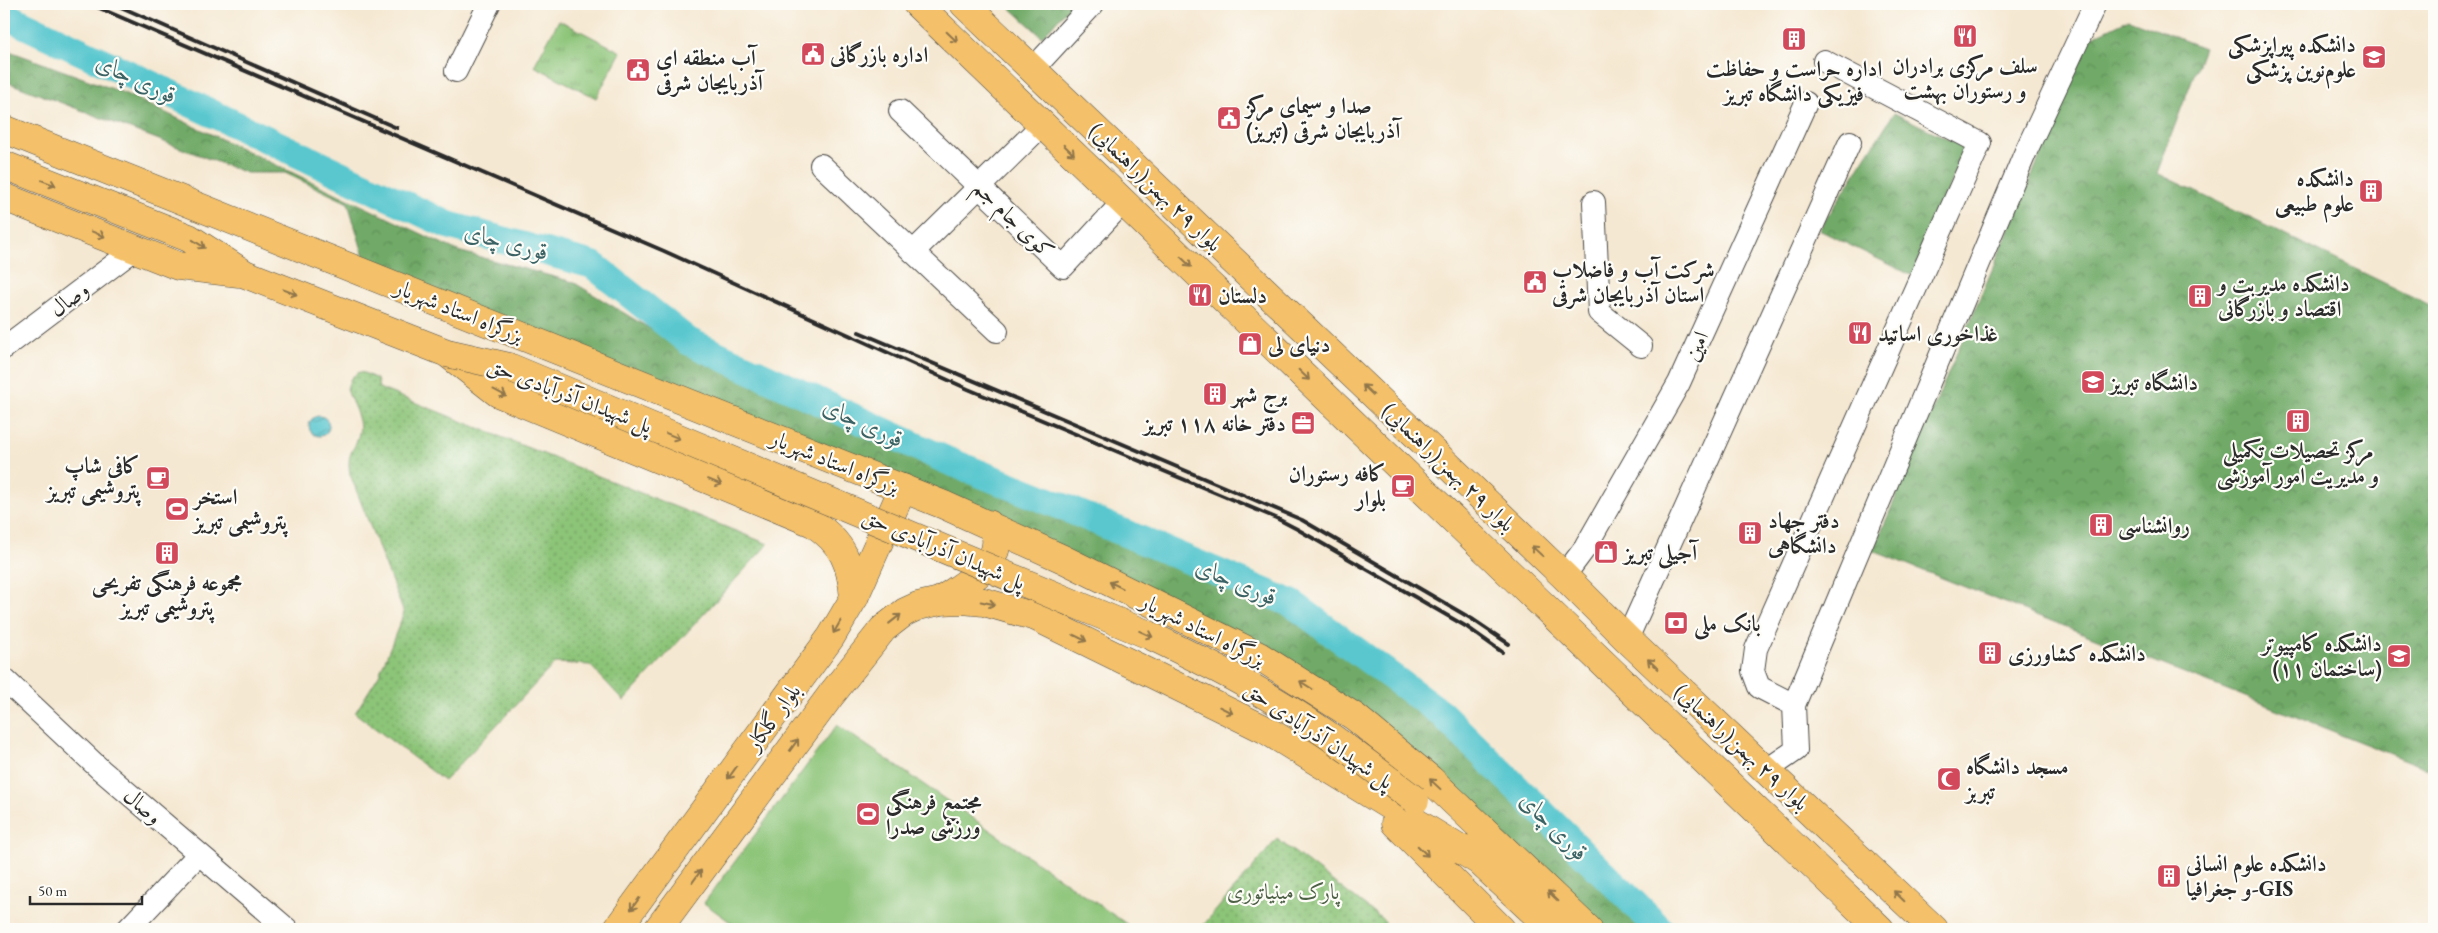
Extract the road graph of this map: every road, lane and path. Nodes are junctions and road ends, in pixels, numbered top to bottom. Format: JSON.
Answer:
{"nodes":[{"id":1,"x":490,"y":4,"type":"edge"},
{"id":2,"x":916,"y":4,"type":"edge"},
{"id":3,"x":964,"y":4,"type":"edge"},
{"id":4,"x":1093,"y":4,"type":"edge"},
{"id":5,"x":2095,"y":4,"type":"edge"},
{"id":6,"x":1824,"y":61,"type":"dead end"},
{"id":7,"x":1033,"y":69,"type":"junction"},
{"id":8,"x":456,"y":71,"type":"dead end"},
{"id":9,"x":1806,"y":103,"type":"dead end"},
{"id":10,"x":900,"y":111,"type":"dead end"},
{"id":11,"x":1043,"y":124,"type":"junction"},
{"id":12,"x":4,"y":129,"type":"edge"},
{"id":13,"x":1850,"y":142,"type":"dead end"},
{"id":14,"x":4,"y":165,"type":"edge"},
{"id":15,"x":821,"y":165,"type":"dead end"},
{"id":16,"x":980,"y":186,"type":"junction"},
{"id":17,"x":4,"y":197,"type":"edge"},
{"id":18,"x":1123,"y":202,"type":"junction"},
{"id":19,"x":1594,"y":202,"type":"dead end"},
{"id":20,"x":135,"y":249,"type":"junction"},
{"id":21,"x":913,"y":252,"type":"junction"},
{"id":22,"x":245,"y":274,"type":"junction"},
{"id":23,"x":997,"y":331,"type":"dead end"},
{"id":24,"x":1641,"y":346,"type":"dead end"},
{"id":25,"x":4,"y":348,"type":"edge"},
{"id":26,"x":447,"y":353,"type":"junction"},
{"id":27,"x":842,"y":464,"type":"junction"},
{"id":28,"x":1458,"y":476,"type":"junction"},
{"id":29,"x":903,"y":488,"type":"junction"},
{"id":30,"x":1434,"y":501,"type":"junction"},
{"id":31,"x":813,"y":523,"type":"junction"},
{"id":32,"x":989,"y":524,"type":"junction"},
{"id":33,"x":1063,"y":559,"type":"junction"},
{"id":34,"x":1564,"y":576,"type":"junction"},
{"id":35,"x":854,"y":598,"type":"junction"},
{"id":36,"x":940,"y":601,"type":"junction"},
{"id":37,"x":1036,"y":617,"type":"junction"},
{"id":38,"x":1627,"y":639,"type":"junction"},
{"id":39,"x":4,"y":679,"type":"edge"},
{"id":40,"x":1794,"y":705,"type":"junction"},
{"id":41,"x":1767,"y":770,"type":"junction"},
{"id":42,"x":1364,"y":792,"type":"junction"},
{"id":43,"x":199,"y":854,"type":"junction"},
{"id":44,"x":1478,"y":862,"type":"junction"},
{"id":45,"x":128,"y":929,"type":"edge"},
{"id":46,"x":286,"y":929,"type":"edge"},
{"id":47,"x":617,"y":929,"type":"edge"},
{"id":48,"x":658,"y":929,"type":"edge"},
{"id":49,"x":1501,"y":929,"type":"edge"},
{"id":50,"x":1552,"y":929,"type":"edge"},
{"id":51,"x":1588,"y":929,"type":"edge"},
{"id":52,"x":1880,"y":929,"type":"edge"},
{"id":53,"x":1934,"y":929,"type":"edge"}],
"edges":[{"from":1,"to":8,"type":"street"},
{"from":2,"to":11,"type":"main road","name":"بلوار ٢٩ بهمن(راهنمایی)","one_way":true},
{"from":3,"to":7,"type":"main road","name":"بلوار ٢٩ بهمن(راهنمایی)"},
{"from":4,"to":7,"type":"street"},
{"from":5,"to":40,"type":"street"},
{"from":6,"to":40,"type":"street"},
{"from":28,"to":7,"type":"main road","name":"بلوار ٢٩ بهمن(راهنمایی)","one_way":true},
{"from":9,"to":34,"type":"street","name":"امین"},
{"from":10,"to":16,"type":"street","name":"کوی جام جم"},
{"from":11,"to":16,"type":"street"},
{"from":11,"to":18,"type":"main road","name":"بلوار ٢٩ بهمن(راهنمایی)","one_way":true},
{"from":12,"to":27,"type":"main road","name":"بزرگراه استاد شهریار"},
{"from":13,"to":38,"type":"street"},
{"from":14,"to":22,"type":"main road","name":"بزرگراه استاد شهریار","one_way":true},
{"from":15,"to":21,"type":"street"},
{"from":16,"to":18,"type":"street","name":"کوی جام جم"},
{"from":16,"to":21,"type":"street"},
{"from":17,"to":20,"type":"main road","one_way":true},
{"from":18,"to":30,"type":"main road","name":"بلوار ٢٩ بهمن(راهنمایی)","one_way":true},
{"from":19,"to":24,"type":"street"},
{"from":20,"to":22,"type":"main road"},
{"from":20,"to":25,"type":"street","name":"وصال"},
{"from":21,"to":23,"type":"street"},
{"from":22,"to":26,"type":"main road","name":"بزرگراه استاد شهریار","one_way":true},
{"from":26,"to":31,"type":"main road","one_way":true},
{"from":26,"to":44,"type":"main road","name":"پل شهیدان آذرآبادی حق","one_way":true,"bridge":true},
{"from":27,"to":29,"type":"main road","name":"بزرگراه استاد شهریار"},
{"from":27,"to":31,"type":"main road"},
{"from":28,"to":30,"type":"main road"},
{"from":34,"to":28,"type":"main road","name":"بلوار ٢٩ بهمن(راهنمایی)","one_way":true},
{"from":29,"to":32,"type":"main road","name":"بزرگراه استاد شهریار"},
{"from":29,"to":35,"type":"main road","name":"بلوار گلکار"},
{"from":30,"to":52,"type":"main road","name":"بلوار ٢٩ بهمن(راهنمایی)"},
{"from":31,"to":35,"type":"main road"},
{"from":32,"to":33,"type":"main road","name":"بزرگراه استاد شهریار"},
{"from":32,"to":36,"type":"main road"},
{"from":33,"to":37,"type":"main road"},
{"from":51,"to":33,"type":"main road","name":"بزرگراه استاد شهریار","one_way":true},
{"from":34,"to":38,"type":"main road","name":"بلوار ٢٩ بهمن(راهنمایی)"},
{"from":35,"to":47,"type":"main road","name":"بلوار گلکار","one_way":true},
{"from":36,"to":37,"type":"main road","one_way":true},
{"from":48,"to":36,"type":"main road","name":"بلوار گلکار","one_way":true},
{"from":37,"to":42,"type":"main road","one_way":true},
{"from":41,"to":38,"type":"main road","name":"بلوار ٢٩ بهمن(راهنمایی)","one_way":true},
{"from":39,"to":43,"type":"street","name":"وصال"},
{"from":40,"to":41,"type":"street"},
{"from":53,"to":41,"type":"main road","name":"بلوار ٢٩ بهمن(راهنمایی)","one_way":true},
{"from":42,"to":44,"type":"main road"},
{"from":42,"to":49,"type":"main road","one_way":true},
{"from":43,"to":45,"type":"street"},
{"from":43,"to":46,"type":"street","name":"وصال"},
{"from":44,"to":50,"type":"main road"}]}
